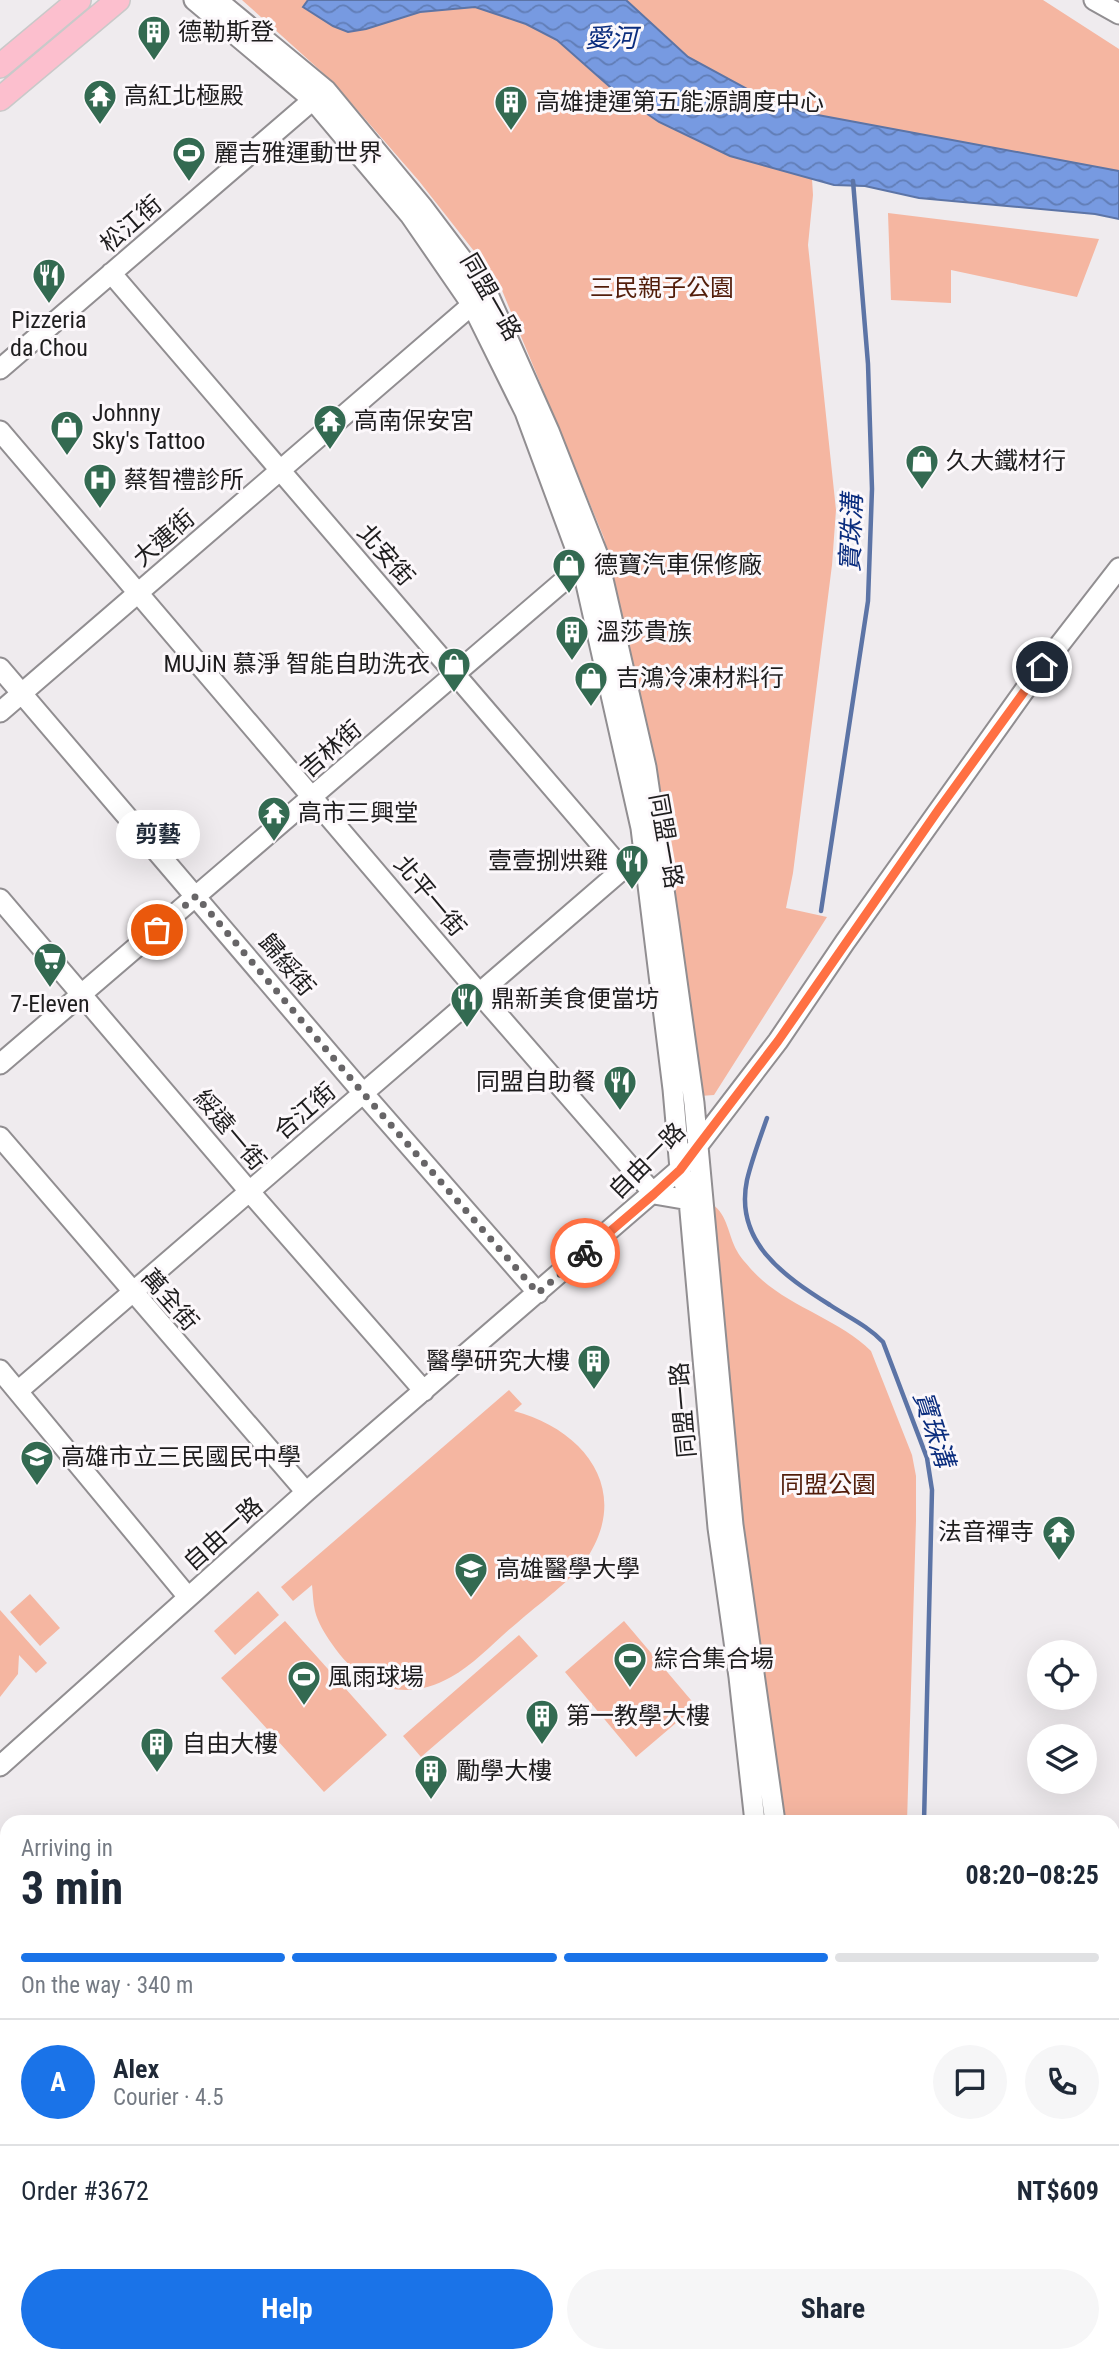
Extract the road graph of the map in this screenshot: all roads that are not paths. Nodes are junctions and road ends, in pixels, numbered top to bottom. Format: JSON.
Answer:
{"nodes":[{"id":1,"x":79,"y":0,"type":"edge"},
{"id":2,"x":118,"y":0,"type":"edge"},
{"id":3,"x":194,"y":0,"type":"edge"},
{"id":4,"x":217,"y":0,"type":"edge"},
{"id":5,"x":1094,"y":0,"type":"edge"},
{"id":6,"x":1119,"y":14,"type":"edge"},
{"id":7,"x":0,"y":66,"type":"edge"},
{"id":8,"x":319,"y":95,"type":"junction"},
{"id":9,"x":0,"y":99,"type":"edge"},
{"id":10,"x":111,"y":274,"type":"junction"},
{"id":11,"x":487,"y":292,"type":"junction"},
{"id":12,"x":472,"y":305,"type":"junction"},
{"id":13,"x":0,"y":369,"type":"edge"},
{"id":14,"x":0,"y":431,"type":"edge"},
{"id":15,"x":281,"y":470,"type":"junction"},
{"id":16,"x":597,"y":553,"type":"junction"},
{"id":17,"x":582,"y":566,"type":"junction"},
{"id":18,"x":1119,"y":568,"type":"edge"},
{"id":19,"x":139,"y":592,"type":"junction"},
{"id":20,"x":0,"y":668,"type":"edge"},
{"id":21,"x":456,"y":674,"type":"junction"},
{"id":22,"x":22,"y":693,"type":"junction"},
{"id":23,"x":0,"y":712,"type":"edge"},
{"id":24,"x":313,"y":796,"type":"junction"},
{"id":25,"x":650,"y":846,"type":"junction"},
{"id":26,"x":623,"y":870,"type":"junction"},
{"id":27,"x":196,"y":896,"type":"junction"},
{"id":28,"x":0,"y":899,"type":"edge"},
{"id":29,"x":480,"y":993,"type":"junction"},
{"id":30,"x":82,"y":994,"type":"junction"},
{"id":31,"x":0,"y":1064,"type":"edge"},
{"id":32,"x":363,"y":1093,"type":"junction"},
{"id":33,"x":0,"y":1137,"type":"edge"},
{"id":34,"x":698,"y":1146,"type":"junction"},
{"id":35,"x":680,"y":1170,"type":"junction"},
{"id":36,"x":249,"y":1191,"type":"junction"},
{"id":37,"x":654,"y":1194,"type":"junction"},
{"id":38,"x":696,"y":1200,"type":"junction"},
{"id":39,"x":132,"y":1292,"type":"junction"},
{"id":40,"x":538,"y":1293,"type":"junction"},
{"id":41,"x":0,"y":1370,"type":"edge"},
{"id":42,"x":18,"y":1391,"type":"junction"},
{"id":43,"x":424,"y":1391,"type":"junction"},
{"id":44,"x":306,"y":1492,"type":"junction"},
{"id":45,"x":188,"y":1597,"type":"junction"},
{"id":46,"x":0,"y":1766,"type":"edge"},
{"id":47,"x":754,"y":1815,"type":"edge"},
{"id":48,"x":774,"y":1815,"type":"edge"}],
"edges":[{"from":1,"to":7,"type":"main road"},
{"from":2,"to":9,"type":"main road"},
{"from":3,"to":8,"type":"street","name":"同盟一路"},
{"from":4,"to":8,"type":"street","name":"同盟一路"},
{"from":5,"to":6,"type":"street"},
{"from":8,"to":10,"type":"street","name":"松江街"},
{"from":8,"to":11,"type":"street","name":"同盟一路"},
{"from":8,"to":12,"type":"street","name":"同盟一路"},
{"from":10,"to":13,"type":"street","name":"松江街"},
{"from":10,"to":15,"type":"street","name":"北安街"},
{"from":11,"to":12,"type":"street","name":"大連街"},
{"from":11,"to":16,"type":"street","name":"同盟一路"},
{"from":12,"to":15,"type":"street","name":"大連街"},
{"from":12,"to":17,"type":"street","name":"同盟一路"},
{"from":14,"to":19,"type":"street","name":"北平一街"},
{"from":15,"to":19,"type":"street","name":"大連街"},
{"from":15,"to":21,"type":"street","name":"北安街"},
{"from":16,"to":17,"type":"street","name":"吉林街"},
{"from":16,"to":25,"type":"street","name":"同盟一路"},
{"from":17,"to":21,"type":"street","name":"吉林街"},
{"from":17,"to":25,"type":"street","name":"同盟一路"},
{"from":18,"to":34,"type":"street","name":"自由一路"},
{"from":19,"to":22,"type":"street","name":"大連街"},
{"from":19,"to":24,"type":"street","name":"北平一街"},
{"from":20,"to":22,"type":"street","name":"歸綏街"},
{"from":21,"to":24,"type":"street","name":"吉林街"},
{"from":21,"to":26,"type":"street","name":"北安街"},
{"from":22,"to":23,"type":"street","name":"大連街"},
{"from":22,"to":27,"type":"street","name":"歸綏街"},
{"from":24,"to":27,"type":"street","name":"吉林街"},
{"from":24,"to":29,"type":"street","name":"北平一街"},
{"from":25,"to":26,"type":"street","name":"合江街"},
{"from":25,"to":34,"type":"street","name":"同盟一路"},
{"from":25,"to":35,"type":"street","name":"同盟一路"},
{"from":26,"to":29,"type":"street","name":"合江街"},
{"from":27,"to":30,"type":"street","name":"吉林街"},
{"from":27,"to":32,"type":"street","name":"歸綏街"},
{"from":28,"to":30,"type":"street","name":"綏遠一街"},
{"from":29,"to":32,"type":"street","name":"合江街"},
{"from":29,"to":37,"type":"street","name":"北平一街"},
{"from":30,"to":31,"type":"street","name":"吉林街"},
{"from":30,"to":36,"type":"street","name":"綏遠一街"},
{"from":32,"to":36,"type":"street","name":"合江街"},
{"from":32,"to":40,"type":"street","name":"歸綏街"},
{"from":33,"to":39,"type":"street","name":"萬全街"},
{"from":34,"to":35,"type":"street","name":"自由一路"},
{"from":34,"to":38,"type":"street","name":"同盟一路"},
{"from":35,"to":37,"type":"street","name":"自由一路"},
{"from":35,"to":38,"type":"street","name":"同盟一路"},
{"from":36,"to":39,"type":"street","name":"合江街"},
{"from":36,"to":43,"type":"street","name":"綏遠一街"},
{"from":37,"to":38,"type":"street"},
{"from":37,"to":40,"type":"street","name":"自由一路"},
{"from":38,"to":47,"type":"street","name":"同盟一路"},
{"from":38,"to":48,"type":"street","name":"同盟一路"},
{"from":39,"to":42,"type":"street","name":"合江街"},
{"from":39,"to":44,"type":"street","name":"萬全街"},
{"from":40,"to":43,"type":"street","name":"自由一路"},
{"from":41,"to":42,"type":"street"},
{"from":42,"to":45,"type":"street"},
{"from":43,"to":44,"type":"street","name":"自由一路"},
{"from":44,"to":45,"type":"street","name":"自由一路"},
{"from":45,"to":46,"type":"street","name":"自由一路"}]}
